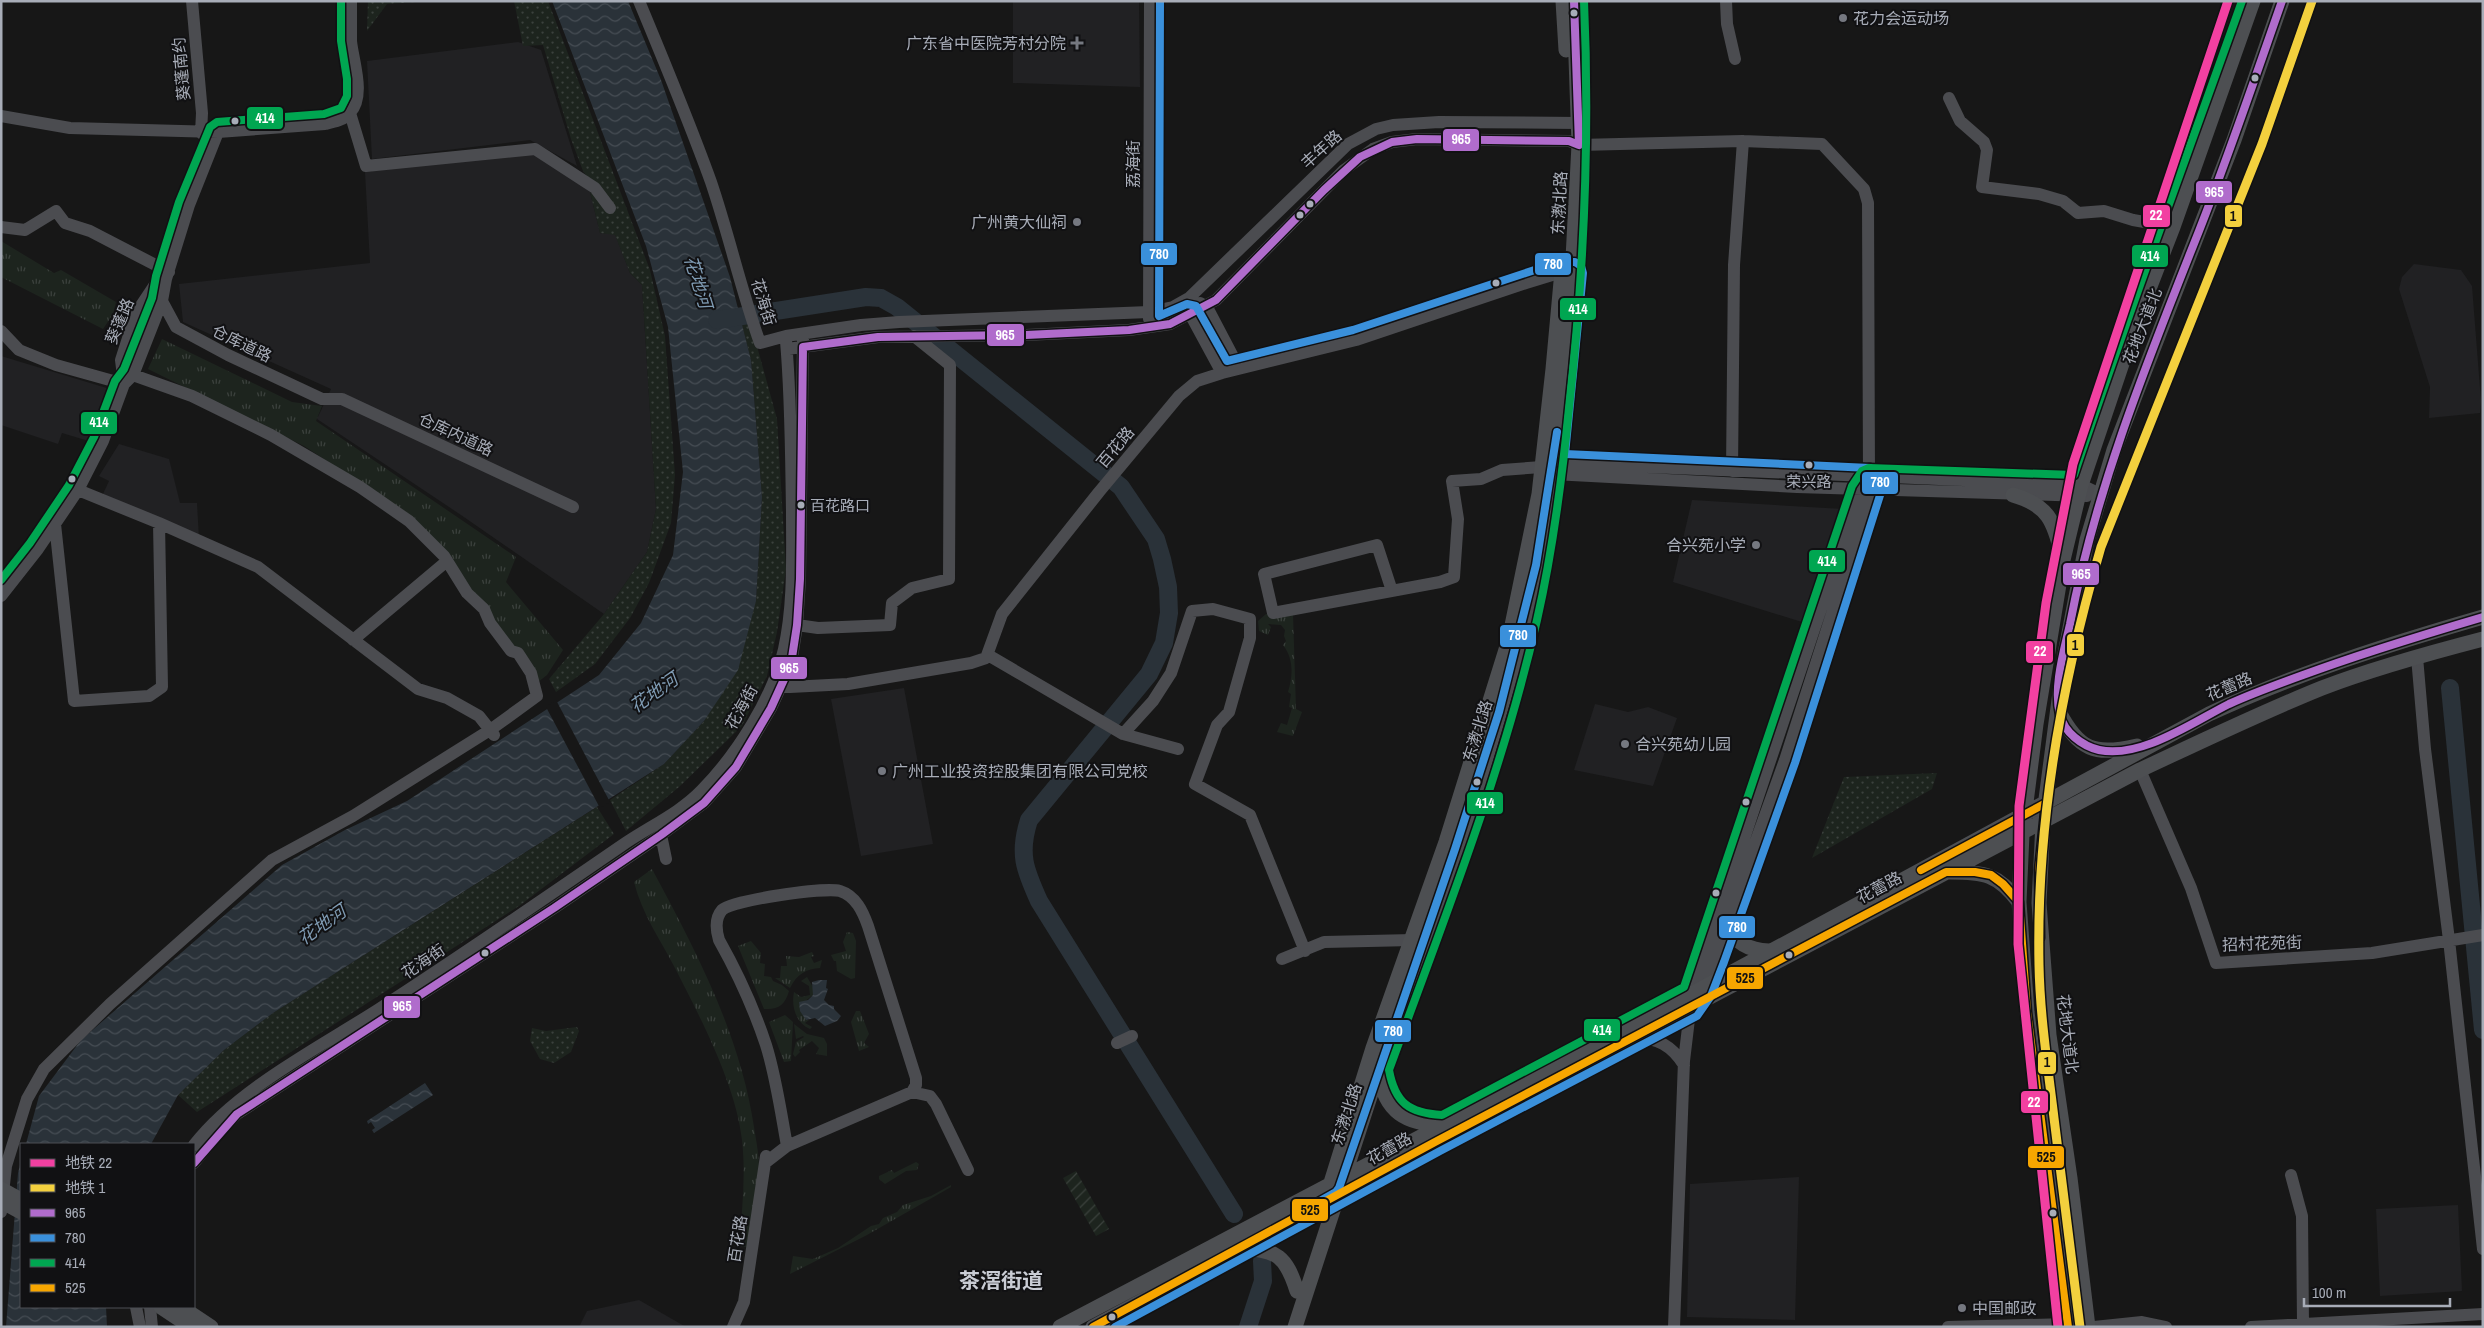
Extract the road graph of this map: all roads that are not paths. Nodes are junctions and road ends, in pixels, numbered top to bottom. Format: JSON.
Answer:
{"nodes":[{"id":1,"x":192,"y":1,"type":"edge"},
{"id":2,"x":351,"y":1,"type":"edge"},
{"id":3,"x":639,"y":1,"type":"edge"},
{"id":4,"x":1150,"y":1,"type":"edge"},
{"id":5,"x":1563,"y":1,"type":"edge"},
{"id":6,"x":1574,"y":1,"type":"edge"},
{"id":7,"x":1726,"y":1,"type":"edge"},
{"id":8,"x":2253,"y":1,"type":"edge"},
{"id":9,"x":2282,"y":1,"type":"edge"},
{"id":10,"x":1735,"y":58,"type":"dead end"},
{"id":11,"x":1949,"y":98,"type":"dead end"},
{"id":12,"x":350,"y":113,"type":"junction"},
{"id":13,"x":1,"y":116,"type":"edge"},
{"id":14,"x":1574,"y":123,"type":"junction"},
{"id":15,"x":218,"y":132,"type":"junction"},
{"id":16,"x":201,"y":133,"type":"junction"},
{"id":17,"x":1744,"y":141,"type":"junction"},
{"id":18,"x":1574,"y":143,"type":"junction"},
{"id":19,"x":610,"y":208,"type":"dead end"},
{"id":20,"x":1,"y":227,"type":"edge"},
{"id":21,"x":2174,"y":227,"type":"junction"},
{"id":22,"x":1568,"y":272,"type":"junction"},
{"id":23,"x":168,"y":275,"type":"junction"},
{"id":24,"x":1189,"y":298,"type":"junction"},
{"id":25,"x":162,"y":301,"type":"junction"},
{"id":26,"x":1207,"y":306,"type":"junction"},
{"id":27,"x":1149,"y":312,"type":"junction"},
{"id":28,"x":1190,"y":314,"type":"junction"},
{"id":29,"x":1149,"y":328,"type":"junction"},
{"id":30,"x":1,"y":331,"type":"edge"},
{"id":31,"x":914,"y":336,"type":"junction"},
{"id":32,"x":803,"y":340,"type":"junction"},
{"id":33,"x":786,"y":343,"type":"junction"},
{"id":34,"x":1239,"y":368,"type":"junction"},
{"id":35,"x":1222,"y":372,"type":"junction"},
{"id":36,"x":129,"y":379,"type":"junction"},
{"id":37,"x":322,"y":399,"type":"joint"},
{"id":38,"x":1550,"y":468,"type":"junction"},
{"id":39,"x":1732,"y":471,"type":"junction"},
{"id":40,"x":1867,"y":485,"type":"junction"},
{"id":41,"x":78,"y":490,"type":"junction"},
{"id":42,"x":2080,"y":491,"type":"junction"},
{"id":43,"x":2100,"y":494,"type":"junction"},
{"id":44,"x":2014,"y":495,"type":"junction"},
{"id":45,"x":573,"y":507,"type":"dead end"},
{"id":46,"x":159,"y":523,"type":"junction"},
{"id":47,"x":55,"y":524,"type":"junction"},
{"id":48,"x":2063,"y":560,"type":"junction"},
{"id":49,"x":447,"y":561,"type":"junction"},
{"id":50,"x":1392,"y":591,"type":"junction"},
{"id":51,"x":1,"y":596,"type":"edge"},
{"id":52,"x":2483,"y":617,"type":"edge"},
{"id":53,"x":797,"y":625,"type":"junction"},
{"id":54,"x":2483,"y":639,"type":"edge"},
{"id":55,"x":353,"y":640,"type":"junction"},
{"id":56,"x":988,"y":654,"type":"junction"},
{"id":57,"x":2417,"y":657,"type":"junction"},
{"id":58,"x":777,"y":685,"type":"junction"},
{"id":59,"x":2058,"y":712,"type":"junction"},
{"id":60,"x":492,"y":732,"type":"junction"},
{"id":61,"x":1120,"y":732,"type":"junction"},
{"id":62,"x":2151,"y":743,"type":"junction"},
{"id":63,"x":1178,"y":749,"type":"dead end"},
{"id":64,"x":2140,"y":770,"type":"junction"},
{"id":65,"x":2046,"y":803,"type":"junction"},
{"id":66,"x":2024,"y":814,"type":"junction"},
{"id":67,"x":2043,"y":822,"type":"junction"},
{"id":68,"x":2022,"y":834,"type":"junction"},
{"id":69,"x":661,"y":835,"type":"junction"},
{"id":70,"x":666,"y":859,"type":"dead end"},
{"id":71,"x":1946,"y":872,"type":"junction"},
{"id":72,"x":2019,"y":902,"type":"junction"},
{"id":73,"x":1726,"y":925,"type":"junction"},
{"id":74,"x":2483,"y":936,"type":"edge"},
{"id":75,"x":1413,"y":940,"type":"junction"},
{"id":76,"x":2454,"y":940,"type":"junction"},
{"id":77,"x":1305,"y":951,"type":"junction"},
{"id":78,"x":1768,"y":951,"type":"junction"},
{"id":79,"x":1282,"y":959,"type":"dead end"},
{"id":80,"x":1695,"y":997,"type":"junction"},
{"id":81,"x":1132,"y":1036,"type":"dead end"},
{"id":82,"x":1634,"y":1038,"type":"junction"},
{"id":83,"x":1117,"y":1043,"type":"dead end"},
{"id":84,"x":1684,"y":1066,"type":"junction"},
{"id":85,"x":1379,"y":1069,"type":"junction"},
{"id":86,"x":912,"y":1092,"type":"junction"},
{"id":87,"x":1444,"y":1125,"type":"junction"},
{"id":88,"x":195,"y":1144,"type":"edge"},
{"id":89,"x":787,"y":1146,"type":"junction"},
{"id":90,"x":195,"y":1162,"type":"edge"},
{"id":91,"x":968,"y":1170,"type":"dead end"},
{"id":92,"x":2291,"y":1175,"type":"dead end"},
{"id":93,"x":1337,"y":1186,"type":"junction"},
{"id":94,"x":1,"y":1189,"type":"edge"},
{"id":95,"x":20,"y":1199,"type":"edge"},
{"id":96,"x":1,"y":1202,"type":"edge"},
{"id":97,"x":1324,"y":1204,"type":"junction"},
{"id":98,"x":1,"y":1212,"type":"edge"},
{"id":99,"x":20,"y":1212,"type":"edge"},
{"id":100,"x":1240,"y":1248,"type":"junction"},
{"id":101,"x":2483,"y":1249,"type":"edge"},
{"id":102,"x":1297,"y":1291,"type":"junction"},
{"id":103,"x":136,"y":1308,"type":"edge"},
{"id":104,"x":150,"y":1308,"type":"edge"},
{"id":105,"x":162,"y":1308,"type":"edge"},
{"id":106,"x":182,"y":1308,"type":"edge"},
{"id":107,"x":2483,"y":1314,"type":"edge"},
{"id":108,"x":2303,"y":1324,"type":"junction"},
{"id":109,"x":2068,"y":1326,"type":"edge"},
{"id":110,"x":140,"y":1327,"type":"edge"},
{"id":111,"x":152,"y":1327,"type":"edge"},
{"id":112,"x":191,"y":1327,"type":"edge"},
{"id":113,"x":211,"y":1327,"type":"edge"},
{"id":114,"x":733,"y":1327,"type":"edge"},
{"id":115,"x":1060,"y":1327,"type":"edge"},
{"id":116,"x":1094,"y":1327,"type":"edge"},
{"id":117,"x":1284,"y":1327,"type":"edge"},
{"id":118,"x":1295,"y":1327,"type":"edge"},
{"id":119,"x":1674,"y":1327,"type":"edge"},
{"id":120,"x":1948,"y":1327,"type":"edge"},
{"id":121,"x":2088,"y":1327,"type":"edge"},
{"id":122,"x":2094,"y":1327,"type":"edge"},
{"id":123,"x":2166,"y":1327,"type":"edge"},
{"id":124,"x":2251,"y":1327,"type":"edge"}],
"edges":[{"from":1,"to":16,"type":"street","name":"葵蓬南约"},
{"from":2,"to":12,"type":"street"},
{"from":3,"to":33,"type":"street","name":"花海街"},
{"from":4,"to":27,"type":"street","name":"荔海街"},
{"from":5,"to":14,"type":"main road","name":"东漖北路"},
{"from":6,"to":14,"type":"main road","name":"东漖北路"},
{"from":7,"to":10,"type":"street"},
{"from":8,"to":21,"type":"main road","name":"花地大道北"},
{"from":9,"to":43,"type":"main road","name":"花地大道北"},
{"from":11,"to":21,"type":"street"},
{"from":12,"to":15,"type":"street"},
{"from":12,"to":19,"type":"street"},
{"from":13,"to":16,"type":"street"},
{"from":14,"to":18,"type":"main road","name":"东漖北路"},
{"from":14,"to":24,"type":"street","name":"丰年路"},
{"from":15,"to":16,"type":"street"},
{"from":15,"to":23,"type":"street","name":"葵蓬路"},
{"from":17,"to":18,"type":"street","name":"丰年路"},
{"from":17,"to":39,"type":"street"},
{"from":17,"to":40,"type":"street","name":"丰年路"},
{"from":18,"to":22,"type":"main road","name":"东漖北路"},
{"from":18,"to":26,"type":"street","name":"丰年路"},
{"from":20,"to":23,"type":"street"},
{"from":21,"to":42,"type":"main road","name":"花地大道北"},
{"from":22,"to":34,"type":"street","name":"百花路"},
{"from":22,"to":38,"type":"main road","name":"东漖北路"},
{"from":23,"to":25,"type":"street","name":"葵蓬路"},
{"from":23,"to":36,"type":"street","name":"葵蓬路"},
{"from":24,"to":26,"type":"street"},
{"from":24,"to":27,"type":"street","name":"丰年路"},
{"from":24,"to":28,"type":"street"},
{"from":25,"to":36,"type":"street","name":"葵蓬路"},
{"from":25,"to":37,"type":"street","name":"仓库道路"},
{"from":26,"to":28,"type":"street","name":"丰年路"},
{"from":26,"to":34,"type":"street"},
{"from":27,"to":29,"type":"street","name":"荔海街"},
{"from":27,"to":32,"type":"street","name":"丰年路"},
{"from":28,"to":29,"type":"street","name":"丰年路"},
{"from":28,"to":35,"type":"street"},
{"from":29,"to":31,"type":"street","name":"丰年路"},
{"from":30,"to":36,"type":"street"},
{"from":31,"to":32,"type":"street","name":"丰年路"},
{"from":31,"to":53,"type":"street"},
{"from":32,"to":33,"type":"street"},
{"from":32,"to":53,"type":"street","name":"花海街"},
{"from":33,"to":58,"type":"street","name":"花海街"},
{"from":34,"to":35,"type":"street","name":"百花路"},
{"from":35,"to":56,"type":"street","name":"百花路"},
{"from":36,"to":41,"type":"street","name":"葵蓬路"},
{"from":36,"to":49,"type":"street"},
{"from":37,"to":45,"type":"street","name":"仓库内道路"},
{"from":38,"to":39,"type":"street"},
{"from":38,"to":40,"type":"street"},
{"from":38,"to":50,"type":"street"},
{"from":38,"to":75,"type":"main road","name":"东漖北路"},
{"from":38,"to":85,"type":"main road","name":"东漖北路"},
{"from":39,"to":40,"type":"street"},
{"from":40,"to":42,"type":"street"},
{"from":40,"to":44,"type":"street"},
{"from":40,"to":73,"type":"street"},
{"from":40,"to":80,"type":"street"},
{"from":41,"to":46,"type":"street"},
{"from":41,"to":47,"type":"street","name":"葵蓬路"},
{"from":42,"to":43,"type":"street"},
{"from":42,"to":44,"type":"street"},
{"from":42,"to":48,"type":"main road","name":"花地大道北"},
{"from":43,"to":59,"type":"main road","name":"花地大道北"},
{"from":44,"to":48,"type":"main road"},
{"from":46,"to":47,"type":"street"},
{"from":46,"to":55,"type":"street"},
{"from":47,"to":51,"type":"street","name":"葵蓬路"},
{"from":48,"to":66,"type":"main road","name":"花地大道北"},
{"from":49,"to":55,"type":"street"},
{"from":49,"to":60,"type":"street"},
{"from":50,"to":50,"type":"street"},
{"from":52,"to":62,"type":"main road","name":"花蕾路"},
{"from":53,"to":58,"type":"street","name":"花海街"},
{"from":54,"to":57,"type":"main road","name":"花蕾路"},
{"from":55,"to":60,"type":"street"},
{"from":56,"to":58,"type":"street"},
{"from":56,"to":61,"type":"street"},
{"from":57,"to":64,"type":"main road","name":"花蕾路"},
{"from":57,"to":76,"type":"street"},
{"from":58,"to":69,"type":"street","name":"花海街"},
{"from":58,"to":88,"type":"street","name":"花海街"},
{"from":59,"to":62,"type":"main road"},
{"from":59,"to":65,"type":"main road","name":"花地大道北"},
{"from":60,"to":98,"type":"street"},
{"from":61,"to":63,"type":"street"},
{"from":61,"to":77,"type":"street"},
{"from":62,"to":65,"type":"main road","name":"花蕾路"},
{"from":64,"to":67,"type":"main road","name":"花蕾路"},
{"from":64,"to":76,"type":"street","name":"招村花苑街"},
{"from":65,"to":66,"type":"main road","name":"花蕾路"},
{"from":65,"to":67,"type":"main road","name":"花地大道北"},
{"from":66,"to":68,"type":"main road","name":"花地大道北"},
{"from":66,"to":78,"type":"main road","name":"花蕾路"},
{"from":67,"to":68,"type":"main road","name":"花蕾路"},
{"from":67,"to":121,"type":"main road","name":"花地大道北"},
{"from":68,"to":71,"type":"main road","name":"花蕾路"},
{"from":68,"to":72,"type":"main road","name":"花地大道北"},
{"from":69,"to":70,"type":"street"},
{"from":69,"to":90,"type":"street","name":"花海街"},
{"from":71,"to":72,"type":"main road"},
{"from":71,"to":80,"type":"main road","name":"花蕾路"},
{"from":72,"to":109,"type":"main road","name":"花地大道北"},
{"from":73,"to":78,"type":"main road"},
{"from":73,"to":80,"type":"street"},
{"from":74,"to":76,"type":"street","name":"招村花苑街"},
{"from":75,"to":77,"type":"street"},
{"from":75,"to":93,"type":"main road","name":"东漖北路"},
{"from":76,"to":101,"type":"street"},
{"from":77,"to":79,"type":"street"},
{"from":78,"to":80,"type":"main road","name":"花蕾路"},
{"from":80,"to":82,"type":"main road","name":"花蕾路"},
{"from":80,"to":84,"type":"street"},
{"from":80,"to":87,"type":"main road","name":"花蕾路"},
{"from":81,"to":83,"type":"street"},
{"from":82,"to":84,"type":"street"},
{"from":82,"to":93,"type":"main road","name":"花蕾路"},
{"from":84,"to":119,"type":"street"},
{"from":85,"to":87,"type":"main road"},
{"from":85,"to":93,"type":"main road","name":"东漖北路"},
{"from":86,"to":89,"type":"street"},
{"from":86,"to":89,"type":"street"},
{"from":86,"to":91,"type":"street"},
{"from":87,"to":93,"type":"main road","name":"花蕾路"},
{"from":89,"to":114,"type":"street","name":"百花路"},
{"from":92,"to":108,"type":"street"},
{"from":93,"to":97,"type":"main road","name":"东漖北路"},
{"from":93,"to":115,"type":"main road"},
{"from":93,"to":118,"type":"main road","name":"东漖北路"},
{"from":94,"to":95,"type":"main road","bridge":true},
{"from":96,"to":99,"type":"main road","bridge":true},
{"from":97,"to":100,"type":"main road"},
{"from":97,"to":102,"type":"main road","name":"东漖北路"},
{"from":100,"to":102,"type":"main road"},
{"from":100,"to":116,"type":"main road"},
{"from":102,"to":117,"type":"main road","name":"东漖北路"},
{"from":103,"to":110,"type":"street"},
{"from":104,"to":111,"type":"street"},
{"from":105,"to":112,"type":"main road"},
{"from":106,"to":113,"type":"main road"},
{"from":107,"to":108,"type":"street"},
{"from":108,"to":124,"type":"street"},
{"from":109,"to":120,"type":"street"},
{"from":122,"to":123,"type":"street"}]}
